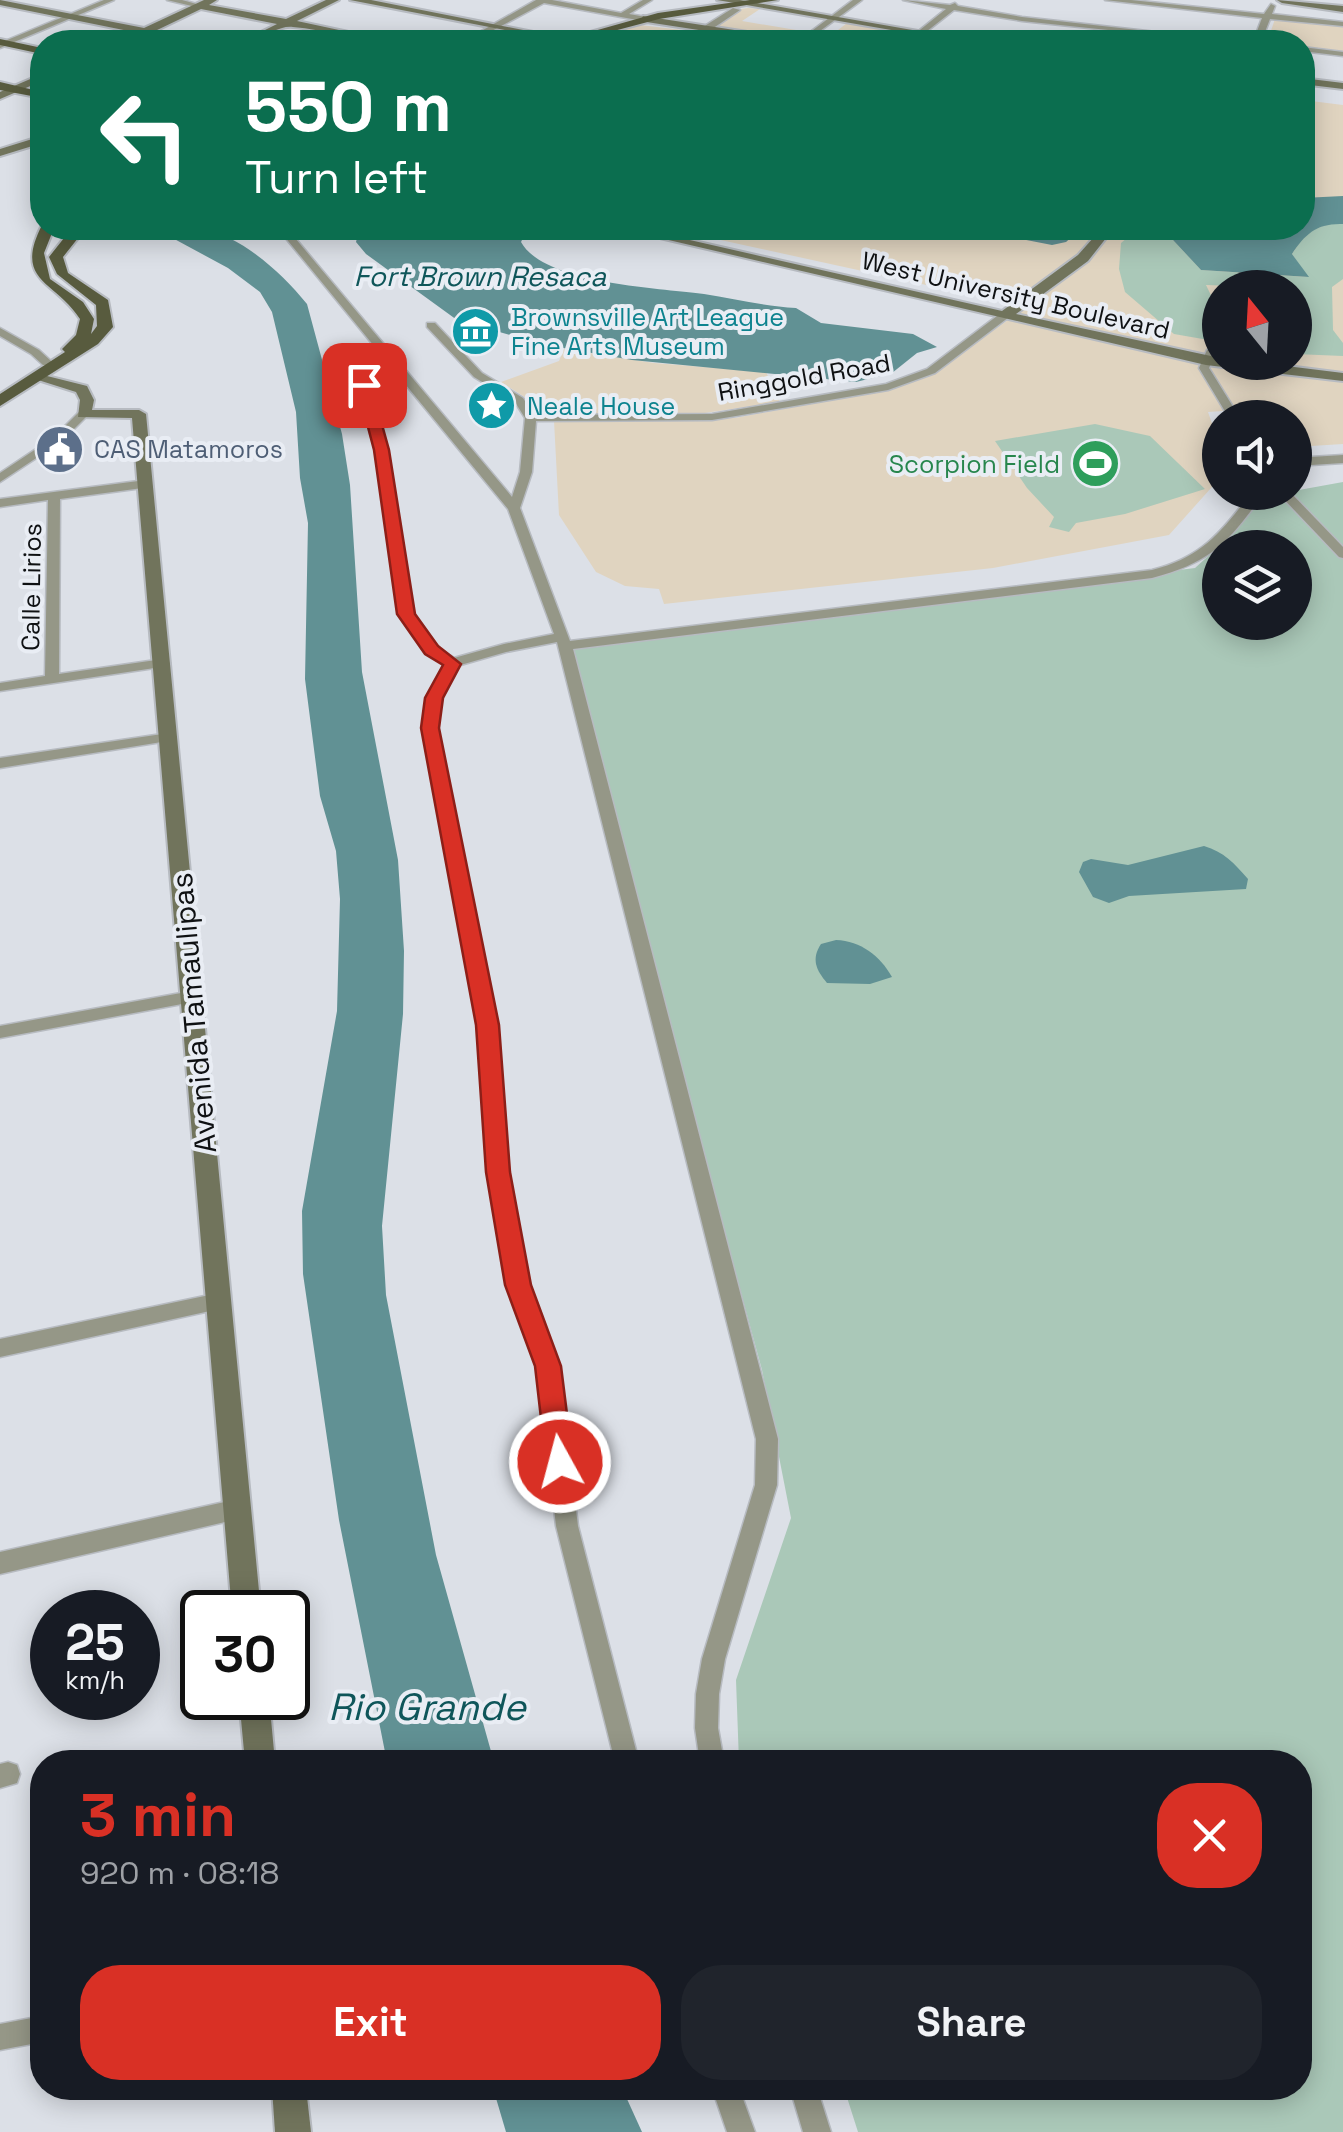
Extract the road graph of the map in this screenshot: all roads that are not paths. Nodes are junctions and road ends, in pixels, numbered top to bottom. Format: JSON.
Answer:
{"nodes":[{"id":1,"x":110,"y":0,"type":"edge"},
{"id":2,"x":171,"y":0,"type":"edge"},
{"id":3,"x":212,"y":0,"type":"edge"},
{"id":4,"x":334,"y":0,"type":"edge"},
{"id":5,"x":356,"y":0,"type":"edge"},
{"id":6,"x":437,"y":0,"type":"edge"},
{"id":7,"x":542,"y":0,"type":"edge"},
{"id":8,"x":648,"y":0,"type":"edge"},
{"id":9,"x":722,"y":0,"type":"edge"},
{"id":10,"x":772,"y":0,"type":"edge"},
{"id":11,"x":858,"y":0,"type":"edge"},
{"id":12,"x":907,"y":0,"type":"edge"},
{"id":13,"x":962,"y":0,"type":"edge"},
{"id":14,"x":1109,"y":0,"type":"edge"},
{"id":15,"x":1282,"y":0,"type":"edge"},
{"id":16,"x":1,"y":1,"type":"edge"},
{"id":17,"x":758,"y":1,"type":"edge"},
{"id":18,"x":1169,"y":3,"type":"edge"},
{"id":19,"x":200,"y":6,"type":"junction"},
{"id":20,"x":740,"y":7,"type":"junction"},
{"id":21,"x":952,"y":8,"type":"junction"},
{"id":22,"x":1343,"y":9,"type":"edge"},
{"id":23,"x":416,"y":11,"type":"junction"},
{"id":24,"x":1269,"y":11,"type":"junction"},
{"id":25,"x":622,"y":15,"type":"junction"},
{"id":26,"x":70,"y":17,"type":"junction"},
{"id":27,"x":830,"y":18,"type":"junction"},
{"id":28,"x":643,"y":19,"type":"junction"},
{"id":29,"x":286,"y":22,"type":"junction"},
{"id":30,"x":1343,"y":24,"type":"edge"},
{"id":31,"x":495,"y":26,"type":"junction"},
{"id":32,"x":37,"y":30,"type":"edge"},
{"id":33,"x":134,"y":30,"type":"edge"},
{"id":34,"x":148,"y":30,"type":"edge"},
{"id":35,"x":270,"y":30,"type":"edge"},
{"id":36,"x":326,"y":30,"type":"edge"},
{"id":37,"x":380,"y":30,"type":"edge"},
{"id":38,"x":488,"y":30,"type":"edge"},
{"id":39,"x":514,"y":30,"type":"edge"},
{"id":40,"x":604,"y":30,"type":"edge"},
{"id":41,"x":699,"y":30,"type":"edge"},
{"id":42,"x":706,"y":30,"type":"edge"},
{"id":43,"x":814,"y":30,"type":"edge"},
{"id":44,"x":898,"y":30,"type":"edge"},
{"id":45,"x":925,"y":30,"type":"edge"},
{"id":46,"x":1123,"y":30,"type":"edge"},
{"id":47,"x":1141,"y":30,"type":"edge"},
{"id":48,"x":1262,"y":30,"type":"edge"},
{"id":49,"x":30,"y":33,"type":"edge"},
{"id":50,"x":2,"y":44,"type":"edge"},
{"id":51,"x":30,"y":49,"type":"edge"},
{"id":52,"x":1315,"y":51,"type":"edge"},
{"id":53,"x":1343,"y":54,"type":"edge"},
{"id":54,"x":1315,"y":83,"type":"edge"},
{"id":55,"x":30,"y":84,"type":"edge"},
{"id":56,"x":0,"y":86,"type":"edge"},
{"id":57,"x":1343,"y":86,"type":"edge"},
{"id":58,"x":16,"y":90,"type":"junction"},
{"id":59,"x":30,"y":93,"type":"edge"},
{"id":60,"x":0,"y":96,"type":"edge"},
{"id":61,"x":12,"y":137,"type":"dead end"},
{"id":62,"x":30,"y":140,"type":"edge"},
{"id":63,"x":30,"y":145,"type":"edge"},
{"id":64,"x":0,"y":153,"type":"edge"},
{"id":65,"x":42,"y":240,"type":"edge"},
{"id":66,"x":69,"y":240,"type":"edge"},
{"id":67,"x":292,"y":240,"type":"edge"},
{"id":68,"x":679,"y":240,"type":"edge"},
{"id":69,"x":705,"y":240,"type":"edge"},
{"id":70,"x":1098,"y":240,"type":"edge"},
{"id":71,"x":56,"y":277,"type":"junction"},
{"id":72,"x":1009,"y":312,"type":"junction"},
{"id":73,"x":431,"y":325,"type":"dead end"},
{"id":74,"x":0,"y":331,"type":"edge"},
{"id":75,"x":1202,"y":352,"type":"edge"},
{"id":76,"x":1312,"y":363,"type":"edge"},
{"id":77,"x":1343,"y":365,"type":"edge"},
{"id":78,"x":44,"y":370,"type":"junction"},
{"id":79,"x":1312,"y":372,"type":"edge"},
{"id":80,"x":401,"y":376,"type":"junction"},
{"id":81,"x":1343,"y":377,"type":"edge"},
{"id":82,"x":0,"y":393,"type":"edge"},
{"id":83,"x":0,"y":401,"type":"edge"},
{"id":84,"x":83,"y":414,"type":"junction"},
{"id":85,"x":530,"y":418,"type":"junction"},
{"id":86,"x":1343,"y":460,"type":"edge"},
{"id":87,"x":1312,"y":461,"type":"edge"},
{"id":88,"x":0,"y":478,"type":"edge"},
{"id":89,"x":146,"y":484,"type":"junction"},
{"id":90,"x":54,"y":496,"type":"junction"},
{"id":91,"x":0,"y":502,"type":"edge"},
{"id":92,"x":514,"y":508,"type":"junction"},
{"id":93,"x":1246,"y":510,"type":"edge"},
{"id":94,"x":1300,"y":510,"type":"edge"},
{"id":95,"x":1343,"y":554,"type":"edge"},
{"id":96,"x":563,"y":642,"type":"junction"},
{"id":97,"x":163,"y":664,"type":"junction"},
{"id":98,"x":452,"y":664,"type":"junction"},
{"id":99,"x":52,"y":679,"type":"junction"},
{"id":100,"x":0,"y":687,"type":"edge"},
{"id":101,"x":169,"y":737,"type":"junction"},
{"id":102,"x":0,"y":764,"type":"edge"},
{"id":103,"x":192,"y":997,"type":"junction"},
{"id":104,"x":0,"y":1032,"type":"edge"},
{"id":105,"x":219,"y":1301,"type":"junction"},
{"id":106,"x":0,"y":1348,"type":"edge"},
{"id":107,"x":238,"y":1509,"type":"junction"},
{"id":108,"x":0,"y":1564,"type":"edge"},
{"id":109,"x":245,"y":1590,"type":"edge"},
{"id":110,"x":256,"y":1720,"type":"edge"},
{"id":111,"x":259,"y":1750,"type":"edge"},
{"id":112,"x":623,"y":1750,"type":"edge"},
{"id":113,"x":708,"y":1750,"type":"edge"},
{"id":114,"x":30,"y":2031,"type":"edge"},
{"id":115,"x":0,"y":2037,"type":"edge"},
{"id":116,"x":290,"y":2100,"type":"edge"},
{"id":117,"x":730,"y":2100,"type":"edge"},
{"id":118,"x":808,"y":2100,"type":"edge"},
{"id":119,"x":293,"y":2132,"type":"edge"},
{"id":120,"x":741,"y":2132,"type":"edge"},
{"id":121,"x":817,"y":2132,"type":"edge"}],
"edges":[{"from":1,"to":26,"type":"street"},
{"from":2,"to":19,"type":"street"},
{"from":3,"to":19,"type":"street"},
{"from":4,"to":29,"type":"street"},
{"from":5,"to":23,"type":"street"},
{"from":6,"to":23,"type":"street"},
{"from":7,"to":25,"type":"street"},
{"from":7,"to":31,"type":"street"},
{"from":8,"to":25,"type":"street"},
{"from":9,"to":20,"type":"street"},
{"from":10,"to":17,"type":"main road"},
{"from":11,"to":27,"type":"street"},
{"from":12,"to":21,"type":"street"},
{"from":13,"to":21,"type":"street"},
{"from":14,"to":18,"type":"street"},
{"from":15,"to":22,"type":"street"},
{"from":16,"to":26,"type":"street"},
{"from":17,"to":20,"type":"main road"},
{"from":18,"to":24,"type":"street"},
{"from":18,"to":47,"type":"street"},
{"from":19,"to":29,"type":"street"},
{"from":19,"to":34,"type":"street"},
{"from":20,"to":27,"type":"street"},
{"from":20,"to":28,"type":"main road"},
{"from":20,"to":42,"type":"street"},
{"from":21,"to":45,"type":"street"},
{"from":21,"to":46,"type":"street"},
{"from":23,"to":31,"type":"street"},
{"from":23,"to":37,"type":"street"},
{"from":24,"to":30,"type":"street"},
{"from":24,"to":48,"type":"street"},
{"from":25,"to":28,"type":"street"},
{"from":26,"to":32,"type":"street"},
{"from":26,"to":33,"type":"street"},
{"from":27,"to":43,"type":"street"},
{"from":27,"to":44,"type":"street"},
{"from":28,"to":40,"type":"main road"},
{"from":28,"to":41,"type":"street"},
{"from":29,"to":35,"type":"street"},
{"from":29,"to":36,"type":"street"},
{"from":31,"to":38,"type":"street"},
{"from":31,"to":39,"type":"street"},
{"from":49,"to":50,"type":"street"},
{"from":50,"to":51,"type":"main road"},
{"from":52,"to":53,"type":"street"},
{"from":54,"to":57,"type":"street"},
{"from":55,"to":58,"type":"street"},
{"from":56,"to":58,"type":"main road"},
{"from":58,"to":59,"type":"main road"},
{"from":58,"to":60,"type":"street"},
{"from":61,"to":62,"type":"street"},
{"from":63,"to":64,"type":"street"},
{"from":65,"to":71,"type":"main road"},
{"from":66,"to":71,"type":"main road"},
{"from":67,"to":80,"type":"street"},
{"from":68,"to":72,"type":"street","name":"West University Boulevard"},
{"from":69,"to":72,"type":"street","name":"West University Boulevard"},
{"from":70,"to":72,"type":"street","name":"Ringgold Road"},
{"from":71,"to":78,"type":"main road"},
{"from":72,"to":75,"type":"street","name":"West University Boulevard"},
{"from":72,"to":85,"type":"street","name":"Ringgold Road"},
{"from":73,"to":85,"type":"street"},
{"from":74,"to":78,"type":"street"},
{"from":76,"to":77,"type":"street"},
{"from":78,"to":82,"type":"main road"},
{"from":78,"to":83,"type":"main road"},
{"from":78,"to":84,"type":"street"},
{"from":79,"to":81,"type":"street","name":"West University Boulevard"},
{"from":80,"to":92,"type":"street"},
{"from":80,"to":98,"type":"street"},
{"from":84,"to":88,"type":"street"},
{"from":84,"to":89,"type":"street","name":"Avenida Tamaulipas"},
{"from":85,"to":92,"type":"street"},
{"from":86,"to":87,"type":"street"},
{"from":89,"to":90,"type":"street"},
{"from":89,"to":97,"type":"street","name":"Avenida Tamaulipas"},
{"from":90,"to":91,"type":"street"},
{"from":90,"to":99,"type":"street","name":"Calle Lirios"},
{"from":92,"to":96,"type":"street"},
{"from":93,"to":96,"type":"street"},
{"from":94,"to":95,"type":"street"},
{"from":96,"to":98,"type":"street"},
{"from":96,"to":113,"type":"street"},
{"from":97,"to":99,"type":"street"},
{"from":97,"to":101,"type":"street","name":"Avenida Tamaulipas"},
{"from":98,"to":112,"type":"street"},
{"from":99,"to":100,"type":"street"},
{"from":101,"to":102,"type":"street"},
{"from":101,"to":103,"type":"street","name":"Avenida Tamaulipas"},
{"from":103,"to":104,"type":"street"},
{"from":103,"to":105,"type":"street","name":"Avenida Tamaulipas"},
{"from":105,"to":106,"type":"street"},
{"from":105,"to":107,"type":"street","name":"Avenida Tamaulipas"},
{"from":107,"to":108,"type":"street"},
{"from":107,"to":109,"type":"street","name":"Avenida Tamaulipas"},
{"from":110,"to":111,"type":"street"},
{"from":114,"to":115,"type":"street"},
{"from":116,"to":119,"type":"street"},
{"from":117,"to":120,"type":"street"},
{"from":118,"to":121,"type":"street"}]}
